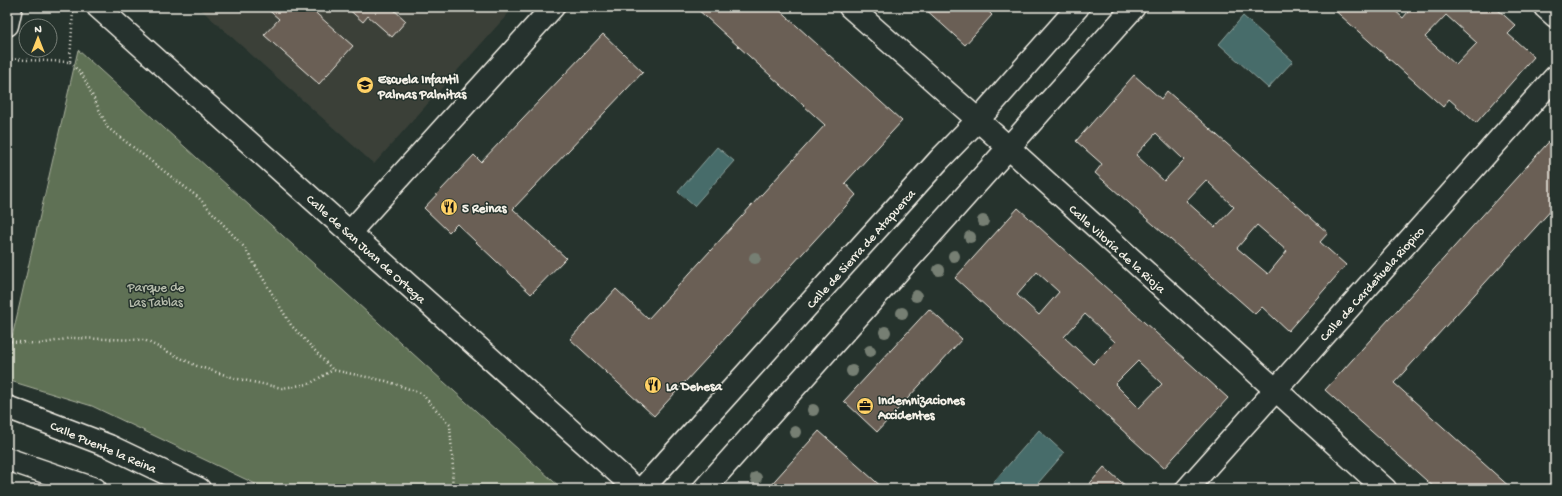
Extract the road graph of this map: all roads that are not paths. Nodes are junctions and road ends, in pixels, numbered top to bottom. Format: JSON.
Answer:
{"nodes":[{"id":1,"x":11,"y":7,"type":"edge"},
{"id":2,"x":98,"y":7,"type":"edge"},
{"id":3,"x":553,"y":7,"type":"edge"},
{"id":4,"x":850,"y":7,"type":"edge"},
{"id":5,"x":1078,"y":7,"type":"edge"},
{"id":6,"x":1134,"y":7,"type":"edge"},
{"id":7,"x":1545,"y":7,"type":"edge"},
{"id":8,"x":1555,"y":16,"type":"edge"},
{"id":9,"x":7,"y":25,"type":"edge"},
{"id":10,"x":1555,"y":77,"type":"edge"},
{"id":11,"x":978,"y":120,"type":"junction"},
{"id":12,"x":1008,"y":148,"type":"junction"},
{"id":13,"x":350,"y":232,"type":"junction"},
{"id":14,"x":1275,"y":391,"type":"junction"},
{"id":15,"x":7,"y":407,"type":"edge"},
{"id":16,"x":7,"y":459,"type":"edge"},
{"id":17,"x":95,"y":489,"type":"edge"},
{"id":18,"x":199,"y":489,"type":"edge"},
{"id":19,"x":636,"y":489,"type":"edge"},
{"id":20,"x":642,"y":489,"type":"edge"},
{"id":21,"x":704,"y":489,"type":"edge"},
{"id":22,"x":1187,"y":489,"type":"edge"},
{"id":23,"x":1385,"y":489,"type":"edge"}],
"edges":[{"from":1,"to":9,"type":"street"},
{"from":2,"to":13,"type":"street","name":"Calle de San Juan de Ortega"},
{"from":3,"to":13,"type":"street"},
{"from":4,"to":11,"type":"street","name":"Calle Viloria de la Rioja"},
{"from":5,"to":11,"type":"street","name":"Calle de Sierra de Atapuerca"},
{"from":6,"to":12,"type":"street"},
{"from":7,"to":8,"type":"street"},
{"from":10,"to":14,"type":"street","name":"Calle de Cardeñuela Riopico"},
{"from":11,"to":12,"type":"street","name":"Calle Viloria de la Rioja"},
{"from":11,"to":20,"type":"street","name":"Calle de Sierra de Atapuerca"},
{"from":12,"to":14,"type":"street","name":"Calle Viloria de la Rioja"},
{"from":12,"to":21,"type":"street"},
{"from":13,"to":19,"type":"street","name":"Calle de San Juan de Ortega"},
{"from":14,"to":22,"type":"street","name":"Calle de Cardeñuela Riopico"},
{"from":14,"to":23,"type":"street","name":"Calle Viloria de la Rioja"},
{"from":15,"to":18,"type":"street","name":"Calle Puente la Reina"},
{"from":16,"to":17,"type":"street"}]}
